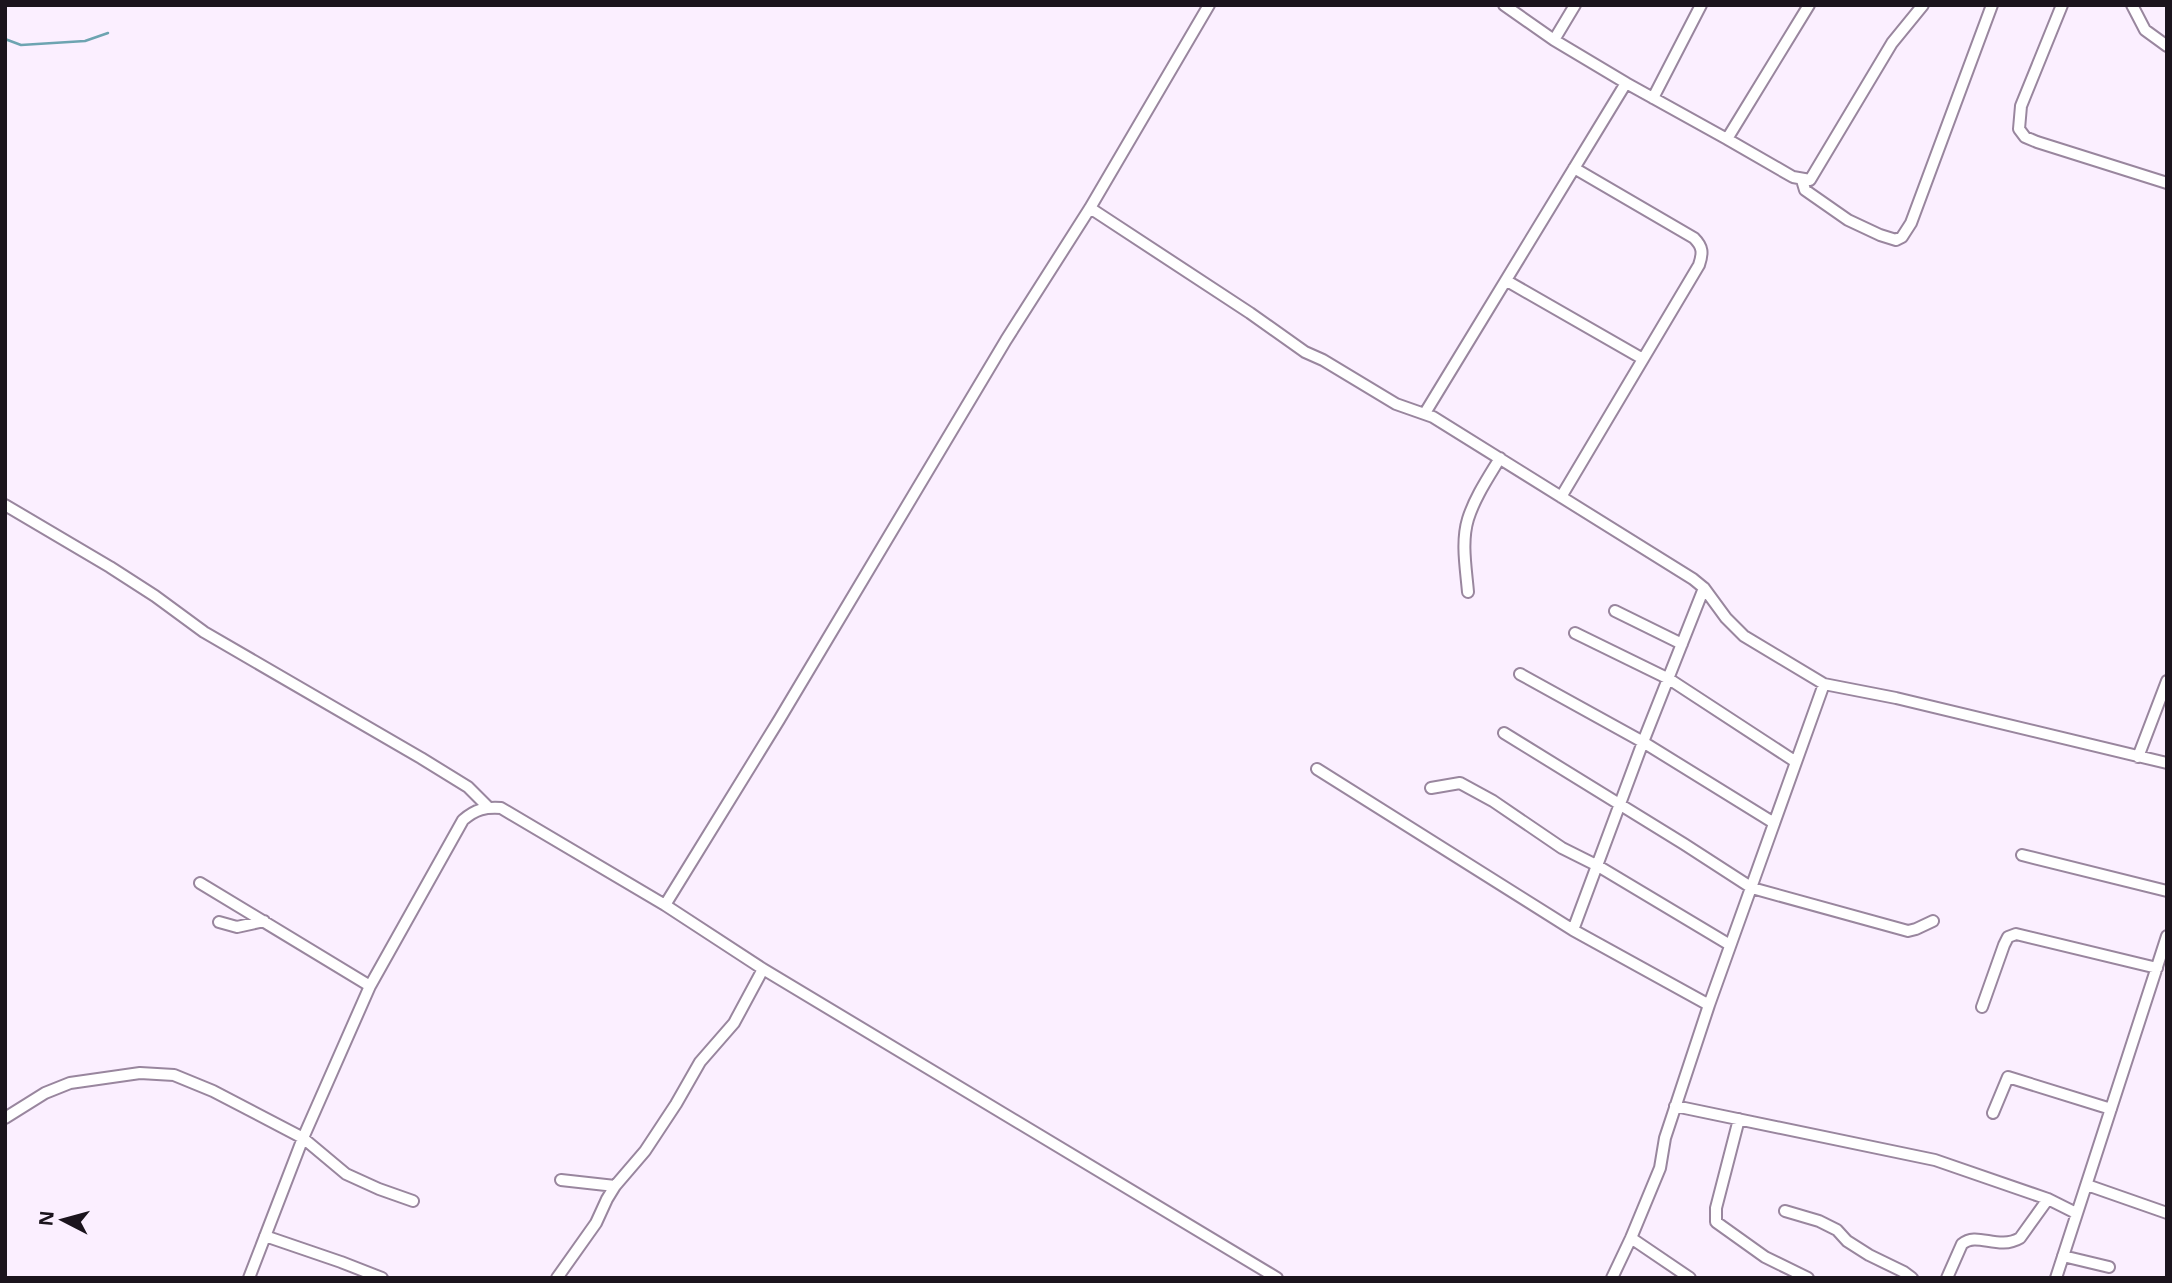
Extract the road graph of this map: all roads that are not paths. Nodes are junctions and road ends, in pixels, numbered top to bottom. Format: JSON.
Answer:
{"nodes":[{"id":1,"x":1209,"y":5,"type":"edge"},
{"id":2,"x":1504,"y":5,"type":"edge"},
{"id":3,"x":1575,"y":5,"type":"edge"},
{"id":4,"x":1701,"y":5,"type":"edge"},
{"id":5,"x":1809,"y":5,"type":"edge"},
{"id":6,"x":1923,"y":5,"type":"edge"},
{"id":7,"x":1992,"y":5,"type":"edge"},
{"id":8,"x":2062,"y":5,"type":"edge"},
{"id":9,"x":2132,"y":5,"type":"edge"},
{"id":10,"x":1554,"y":40,"type":"junction"},
{"id":11,"x":2167,"y":46,"type":"edge"},
{"id":12,"x":1626,"y":82,"type":"junction"},
{"id":13,"x":1653,"y":98,"type":"junction"},
{"id":14,"x":1727,"y":139,"type":"junction"},
{"id":15,"x":1574,"y":168,"type":"junction"},
{"id":16,"x":1802,"y":180,"type":"junction"},
{"id":17,"x":2167,"y":183,"type":"edge"},
{"id":18,"x":1090,"y":208,"type":"junction"},
{"id":19,"x":1507,"y":281,"type":"junction"},
{"id":20,"x":1643,"y":359,"type":"junction"},
{"id":21,"x":1424,"y":413,"type":"junction"},
{"id":22,"x":1500,"y":458,"type":"junction"},
{"id":23,"x":1561,"y":497,"type":"junction"},
{"id":24,"x":5,"y":505,"type":"edge"},
{"id":25,"x":1704,"y":588,"type":"junction"},
{"id":26,"x":1468,"y":592,"type":"dead end"},
{"id":27,"x":1615,"y":611,"type":"dead end"},
{"id":28,"x":1575,"y":633,"type":"dead end"},
{"id":29,"x":1682,"y":644,"type":"junction"},
{"id":30,"x":1520,"y":674,"type":"dead end"},
{"id":31,"x":1669,"y":680,"type":"junction"},
{"id":32,"x":2167,"y":681,"type":"edge"},
{"id":33,"x":1824,"y":684,"type":"junction"},
{"id":34,"x":1503,"y":733,"type":"dead end"},
{"id":35,"x":1643,"y":742,"type":"junction"},
{"id":36,"x":2138,"y":757,"type":"junction"},
{"id":37,"x":1796,"y":762,"type":"junction"},
{"id":38,"x":2167,"y":763,"type":"edge"},
{"id":39,"x":1317,"y":769,"type":"dead end"},
{"id":40,"x":1431,"y":788,"type":"dead end"},
{"id":41,"x":1620,"y":805,"type":"junction"},
{"id":42,"x":488,"y":807,"type":"junction"},
{"id":43,"x":1774,"y":823,"type":"junction"},
{"id":44,"x":2022,"y":855,"type":"dead end"},
{"id":45,"x":1598,"y":866,"type":"junction"},
{"id":46,"x":200,"y":883,"type":"dead end"},
{"id":47,"x":1752,"y":888,"type":"junction"},
{"id":48,"x":2167,"y":891,"type":"edge"},
{"id":49,"x":665,"y":905,"type":"junction"},
{"id":50,"x":264,"y":921,"type":"junction"},
{"id":51,"x":1933,"y":921,"type":"dead end"},
{"id":52,"x":219,"y":922,"type":"dead end"},
{"id":53,"x":1573,"y":930,"type":"junction"},
{"id":54,"x":2167,"y":936,"type":"edge"},
{"id":55,"x":1730,"y":945,"type":"junction"},
{"id":56,"x":2157,"y":968,"type":"junction"},
{"id":57,"x":763,"y":969,"type":"junction"},
{"id":58,"x":370,"y":986,"type":"junction"},
{"id":59,"x":1709,"y":1005,"type":"junction"},
{"id":60,"x":1982,"y":1007,"type":"dead end"},
{"id":61,"x":1675,"y":1106,"type":"junction"},
{"id":62,"x":2111,"y":1109,"type":"junction"},
{"id":63,"x":1993,"y":1113,"type":"dead end"},
{"id":64,"x":5,"y":1118,"type":"edge"},
{"id":65,"x":1739,"y":1119,"type":"junction"},
{"id":66,"x":303,"y":1138,"type":"junction"},
{"id":67,"x":561,"y":1180,"type":"dead end"},
{"id":68,"x":2087,"y":1185,"type":"junction"},
{"id":69,"x":615,"y":1186,"type":"junction"},
{"id":70,"x":2048,"y":1199,"type":"junction"},
{"id":71,"x":413,"y":1201,"type":"dead end"},
{"id":72,"x":1785,"y":1211,"type":"dead end"},
{"id":73,"x":2076,"y":1213,"type":"junction"},
{"id":74,"x":2167,"y":1213,"type":"edge"},
{"id":75,"x":265,"y":1236,"type":"junction"},
{"id":76,"x":1631,"y":1238,"type":"junction"},
{"id":77,"x":2063,"y":1256,"type":"junction"},
{"id":78,"x":2109,"y":1267,"type":"dead end"},
{"id":79,"x":249,"y":1278,"type":"edge"},
{"id":80,"x":382,"y":1278,"type":"edge"},
{"id":81,"x":557,"y":1278,"type":"edge"},
{"id":82,"x":1277,"y":1278,"type":"edge"},
{"id":83,"x":1612,"y":1278,"type":"edge"},
{"id":84,"x":1690,"y":1278,"type":"edge"},
{"id":85,"x":1808,"y":1278,"type":"edge"},
{"id":86,"x":1912,"y":1278,"type":"edge"},
{"id":87,"x":1947,"y":1278,"type":"edge"},
{"id":88,"x":2056,"y":1278,"type":"edge"}],
"edges":[{"from":1,"to":18,"type":"street"},
{"from":2,"to":10,"type":"street"},
{"from":3,"to":10,"type":"street"},
{"from":4,"to":13,"type":"street"},
{"from":5,"to":14,"type":"street"},
{"from":6,"to":16,"type":"street"},
{"from":7,"to":16,"type":"street"},
{"from":8,"to":17,"type":"street"},
{"from":9,"to":11,"type":"street"},
{"from":10,"to":12,"type":"street"},
{"from":12,"to":13,"type":"street"},
{"from":12,"to":15,"type":"street"},
{"from":13,"to":14,"type":"street"},
{"from":14,"to":16,"type":"street"},
{"from":15,"to":19,"type":"street"},
{"from":15,"to":20,"type":"street"},
{"from":18,"to":21,"type":"street"},
{"from":18,"to":49,"type":"street"},
{"from":19,"to":20,"type":"street"},
{"from":19,"to":21,"type":"street"},
{"from":20,"to":23,"type":"street"},
{"from":21,"to":22,"type":"street"},
{"from":22,"to":23,"type":"street"},
{"from":22,"to":26,"type":"street"},
{"from":23,"to":25,"type":"street"},
{"from":24,"to":42,"type":"street"},
{"from":25,"to":29,"type":"street"},
{"from":25,"to":33,"type":"street"},
{"from":27,"to":29,"type":"street"},
{"from":28,"to":31,"type":"street"},
{"from":29,"to":31,"type":"street"},
{"from":30,"to":35,"type":"street"},
{"from":31,"to":35,"type":"street"},
{"from":31,"to":37,"type":"street"},
{"from":32,"to":36,"type":"street"},
{"from":33,"to":36,"type":"street"},
{"from":33,"to":37,"type":"street"},
{"from":34,"to":41,"type":"street"},
{"from":35,"to":41,"type":"street"},
{"from":35,"to":43,"type":"street"},
{"from":36,"to":38,"type":"street"},
{"from":37,"to":43,"type":"street"},
{"from":39,"to":53,"type":"street"},
{"from":40,"to":45,"type":"street"},
{"from":41,"to":45,"type":"street"},
{"from":41,"to":47,"type":"street"},
{"from":42,"to":49,"type":"street"},
{"from":42,"to":58,"type":"street"},
{"from":43,"to":47,"type":"street"},
{"from":44,"to":48,"type":"street"},
{"from":45,"to":53,"type":"street"},
{"from":45,"to":55,"type":"street"},
{"from":46,"to":50,"type":"street"},
{"from":47,"to":51,"type":"street"},
{"from":47,"to":55,"type":"street"},
{"from":49,"to":57,"type":"street"},
{"from":50,"to":52,"type":"street"},
{"from":50,"to":58,"type":"street"},
{"from":53,"to":59,"type":"street"},
{"from":54,"to":56,"type":"street"},
{"from":55,"to":59,"type":"street"},
{"from":56,"to":60,"type":"street"},
{"from":56,"to":62,"type":"street"},
{"from":57,"to":69,"type":"street"},
{"from":57,"to":82,"type":"street"},
{"from":58,"to":66,"type":"street"},
{"from":59,"to":61,"type":"street"},
{"from":61,"to":65,"type":"street"},
{"from":61,"to":76,"type":"street"},
{"from":62,"to":63,"type":"street"},
{"from":62,"to":68,"type":"street"},
{"from":64,"to":66,"type":"street"},
{"from":65,"to":70,"type":"street"},
{"from":65,"to":85,"type":"street"},
{"from":66,"to":71,"type":"street"},
{"from":66,"to":75,"type":"street"},
{"from":67,"to":69,"type":"street"},
{"from":68,"to":73,"type":"street"},
{"from":68,"to":74,"type":"street"},
{"from":69,"to":81,"type":"street"},
{"from":70,"to":73,"type":"street"},
{"from":70,"to":87,"type":"street"},
{"from":72,"to":86,"type":"street"},
{"from":73,"to":77,"type":"street"},
{"from":75,"to":79,"type":"street"},
{"from":75,"to":80,"type":"street"},
{"from":76,"to":83,"type":"street"},
{"from":76,"to":84,"type":"street"},
{"from":77,"to":78,"type":"street"},
{"from":77,"to":88,"type":"street"}]}
